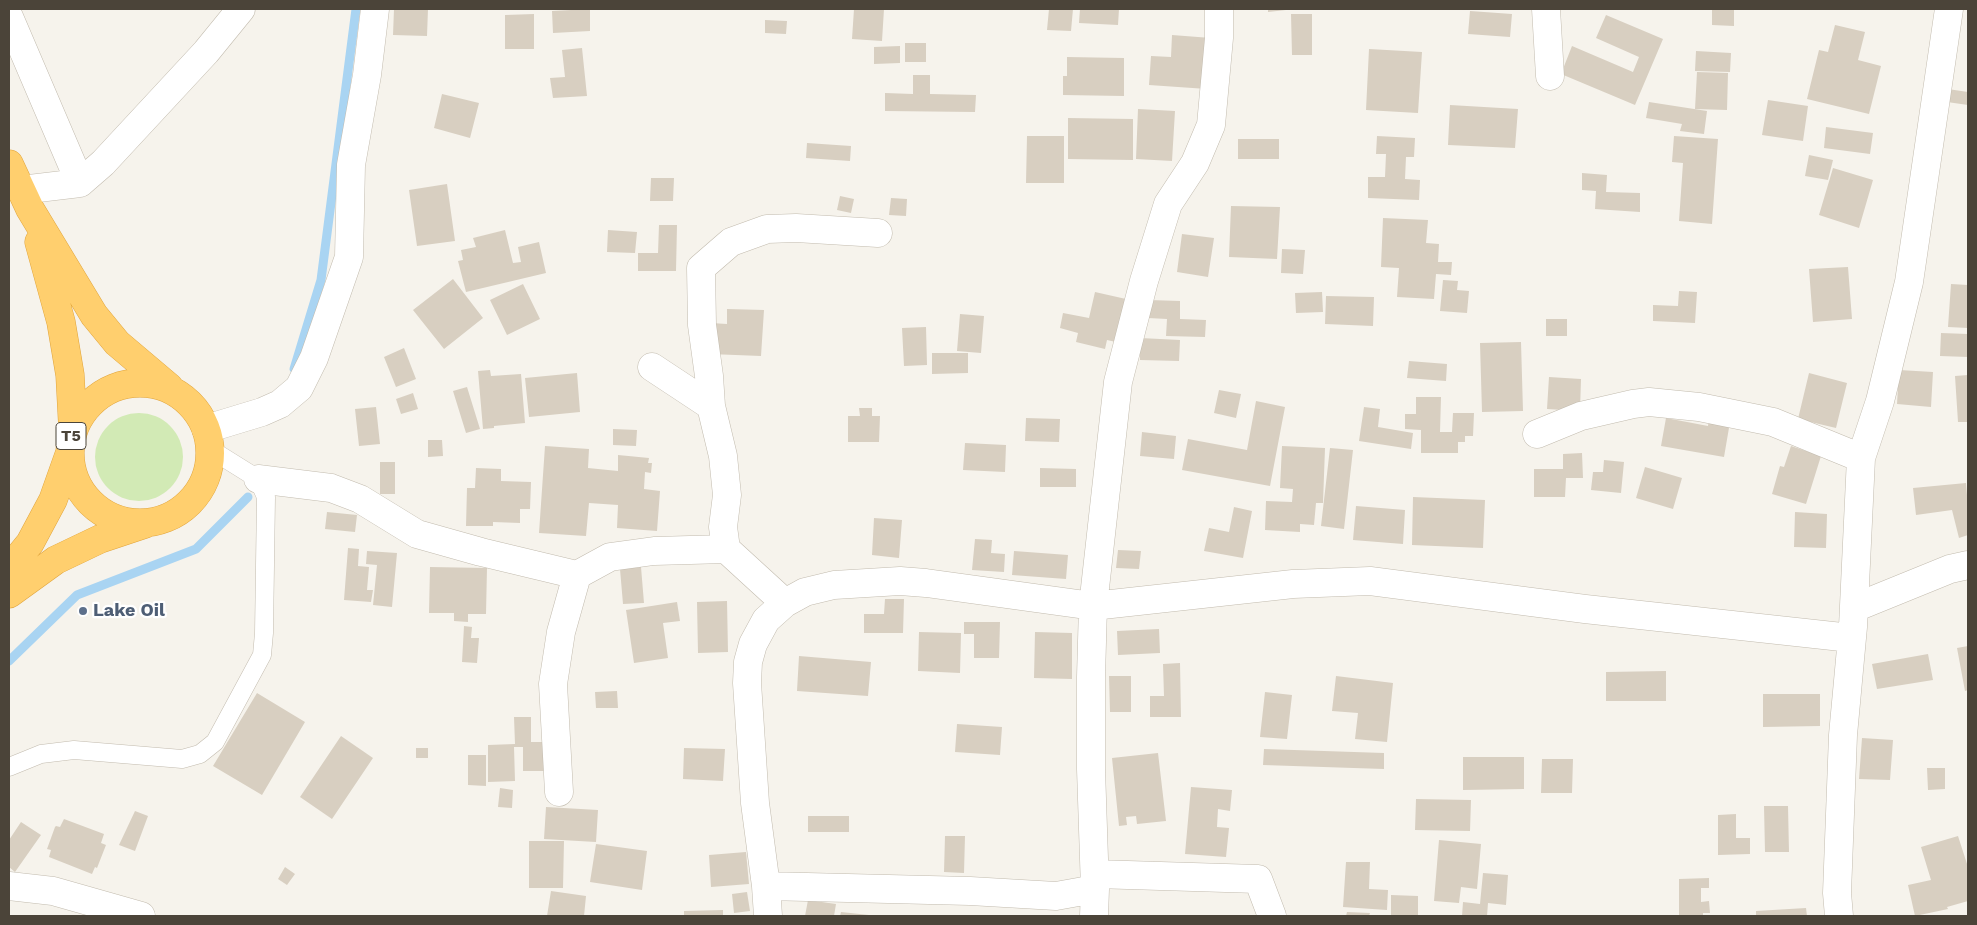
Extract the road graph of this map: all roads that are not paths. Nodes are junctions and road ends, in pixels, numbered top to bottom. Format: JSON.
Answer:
{"nodes":[{"id":1,"x":241,"y":9,"type":"edge"},
{"id":2,"x":375,"y":9,"type":"edge"},
{"id":3,"x":1219,"y":9,"type":"edge"},
{"id":4,"x":1546,"y":9,"type":"edge"},
{"id":5,"x":1949,"y":9,"type":"edge"},
{"id":6,"x":9,"y":17,"type":"edge"},
{"id":7,"x":1550,"y":76,"type":"dead end"},
{"id":8,"x":9,"y":164,"type":"edge"},
{"id":9,"x":80,"y":182,"type":"junction"},
{"id":10,"x":25,"y":199,"type":"junction"},
{"id":11,"x":878,"y":233,"type":"dead end"},
{"id":12,"x":652,"y":367,"type":"dead end"},
{"id":13,"x":183,"y":398,"type":"junction"},
{"id":14,"x":711,"y":406,"type":"junction"},
{"id":15,"x":1537,"y":434,"type":"dead end"},
{"id":16,"x":208,"y":439,"type":"junction"},
{"id":17,"x":71,"y":443,"type":"junction"},
{"id":18,"x":1861,"y":458,"type":"junction"},
{"id":19,"x":258,"y":479,"type":"junction"},
{"id":20,"x":146,"y":524,"type":"junction"},
{"id":21,"x":726,"y":549,"type":"junction"},
{"id":22,"x":1968,"y":565,"type":"edge"},
{"id":23,"x":9,"y":569,"type":"edge"},
{"id":24,"x":577,"y":575,"type":"junction"},
{"id":25,"x":9,"y":594,"type":"edge"},
{"id":26,"x":785,"y":603,"type":"junction"},
{"id":27,"x":1093,"y":606,"type":"junction"},
{"id":28,"x":1854,"y":608,"type":"junction"},
{"id":29,"x":1852,"y":638,"type":"junction"},
{"id":30,"x":9,"y":766,"type":"edge"},
{"id":31,"x":559,"y":792,"type":"dead end"},
{"id":32,"x":1095,"y":881,"type":"junction"},
{"id":33,"x":9,"y":886,"type":"edge"},
{"id":34,"x":766,"y":886,"type":"junction"},
{"id":35,"x":141,"y":916,"type":"edge"},
{"id":36,"x":768,"y":916,"type":"edge"},
{"id":37,"x":1094,"y":916,"type":"edge"},
{"id":38,"x":1272,"y":916,"type":"edge"},
{"id":39,"x":1839,"y":916,"type":"edge"}],
"edges":[{"from":1,"to":9,"type":"street"},
{"from":2,"to":16,"type":"street"},
{"from":3,"to":27,"type":"street"},
{"from":4,"to":7,"type":"street"},
{"from":5,"to":18,"type":"street"},
{"from":6,"to":9,"type":"street"},
{"from":8,"to":10,"type":"highway","number":"T5"},
{"from":9,"to":10,"type":"street"},
{"from":10,"to":13,"type":"highway","number":"T5"},
{"from":10,"to":17,"type":"highway","number":"T5"},
{"from":11,"to":14,"type":"street"},
{"from":12,"to":14,"type":"street"},
{"from":13,"to":16,"type":"highway","number":"T5"},
{"from":13,"to":17,"type":"highway","number":"T5"},
{"from":14,"to":21,"type":"street"},
{"from":15,"to":18,"type":"street"},
{"from":16,"to":19,"type":"lane"},
{"from":16,"to":20,"type":"highway","number":"T5"},
{"from":17,"to":20,"type":"highway","number":"T5"},
{"from":17,"to":23,"type":"highway","number":"T5"},
{"from":18,"to":28,"type":"street"},
{"from":19,"to":24,"type":"street"},
{"from":19,"to":30,"type":"lane"},
{"from":20,"to":25,"type":"highway","number":"T5"},
{"from":21,"to":24,"type":"street"},
{"from":21,"to":26,"type":"street"},
{"from":22,"to":28,"type":"street"},
{"from":24,"to":31,"type":"street"},
{"from":26,"to":27,"type":"street"},
{"from":26,"to":34,"type":"street"},
{"from":27,"to":29,"type":"street"},
{"from":27,"to":32,"type":"street"},
{"from":28,"to":29,"type":"street"},
{"from":29,"to":39,"type":"street"},
{"from":32,"to":34,"type":"street"},
{"from":32,"to":37,"type":"street"},
{"from":32,"to":38,"type":"street"},
{"from":33,"to":35,"type":"street"},
{"from":34,"to":36,"type":"street"}]}
